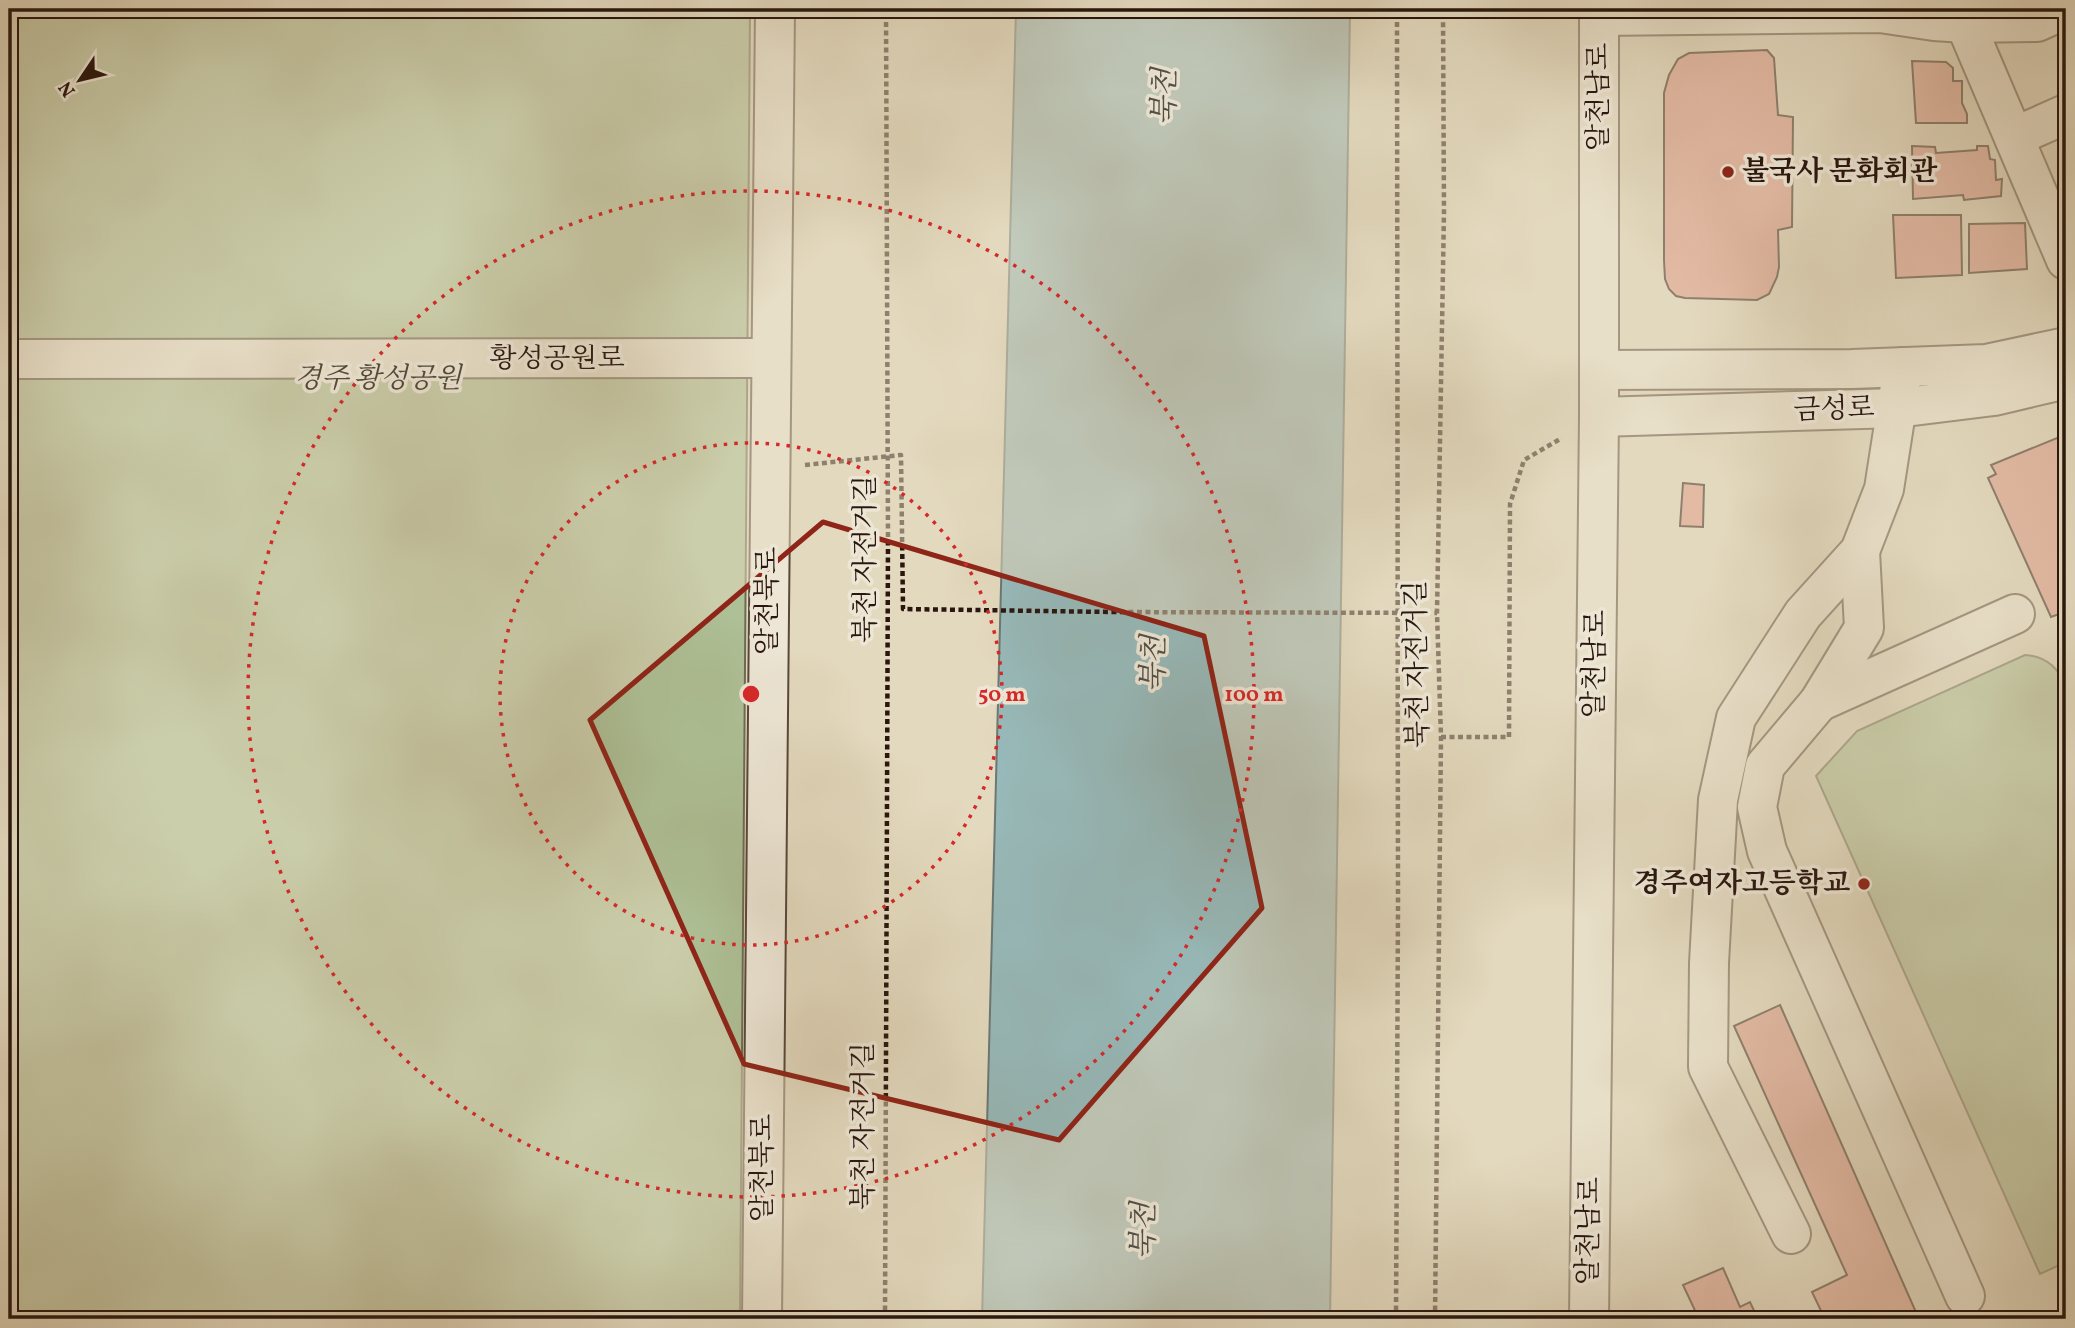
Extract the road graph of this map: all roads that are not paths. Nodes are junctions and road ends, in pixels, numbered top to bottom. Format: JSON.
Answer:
{"nodes":[{"id":1,"x":775,"y":9,"type":"edge"},
{"id":2,"x":2066,"y":9,"type":"edge"},
{"id":3,"x":1880,"y":11,"type":"edge"},
{"id":4,"x":1599,"y":12,"type":"edge"},
{"id":5,"x":1965,"y":23,"type":"junction"},
{"id":6,"x":2066,"y":114,"type":"edge"},
{"id":7,"x":2014,"y":137,"type":"junction"},
{"id":8,"x":2066,"y":260,"type":"edge"},
{"id":9,"x":2066,"y":347,"type":"edge"},
{"id":10,"x":770,"y":358,"type":"junction"},
{"id":11,"x":9,"y":359,"type":"edge"},
{"id":12,"x":1903,"y":368,"type":"junction"},
{"id":13,"x":1599,"y":370,"type":"junction"},
{"id":14,"x":2066,"y":379,"type":"edge"},
{"id":15,"x":1896,"y":408,"type":"junction"},
{"id":16,"x":1599,"y":417,"type":"junction"},
{"id":17,"x":1860,"y":551,"type":"junction"},
{"id":18,"x":2015,"y":614,"type":"dead end"},
{"id":19,"x":1819,"y":702,"type":"junction"},
{"id":20,"x":1791,"y":1234,"type":"dead end"},
{"id":21,"x":1965,"y":1296,"type":"dead end"},
{"id":22,"x":762,"y":1319,"type":"edge"},
{"id":23,"x":1589,"y":1319,"type":"edge"}],
"edges":[{"from":1,"to":10,"type":"street","name":"알천북로"},
{"from":2,"to":5,"type":"street"},
{"from":3,"to":4,"type":"street"},
{"from":3,"to":5,"type":"street"},
{"from":4,"to":13,"type":"street","name":"알천남로"},
{"from":5,"to":7,"type":"street"},
{"from":6,"to":7,"type":"street"},
{"from":7,"to":8,"type":"street"},
{"from":9,"to":12,"type":"street","name":"금성로"},
{"from":10,"to":11,"type":"street","name":"황성공원로"},
{"from":10,"to":22,"type":"street","name":"알천북로"},
{"from":12,"to":13,"type":"street","name":"금성로"},
{"from":12,"to":15,"type":"street"},
{"from":13,"to":16,"type":"street","name":"알천남로"},
{"from":14,"to":15,"type":"street","name":"금성로"},
{"from":15,"to":16,"type":"street","name":"금성로"},
{"from":15,"to":17,"type":"street"},
{"from":16,"to":23,"type":"street","name":"알천남로"},
{"from":17,"to":19,"type":"street"},
{"from":17,"to":20,"type":"street"},
{"from":18,"to":19,"type":"street"},
{"from":19,"to":21,"type":"street"}]}
